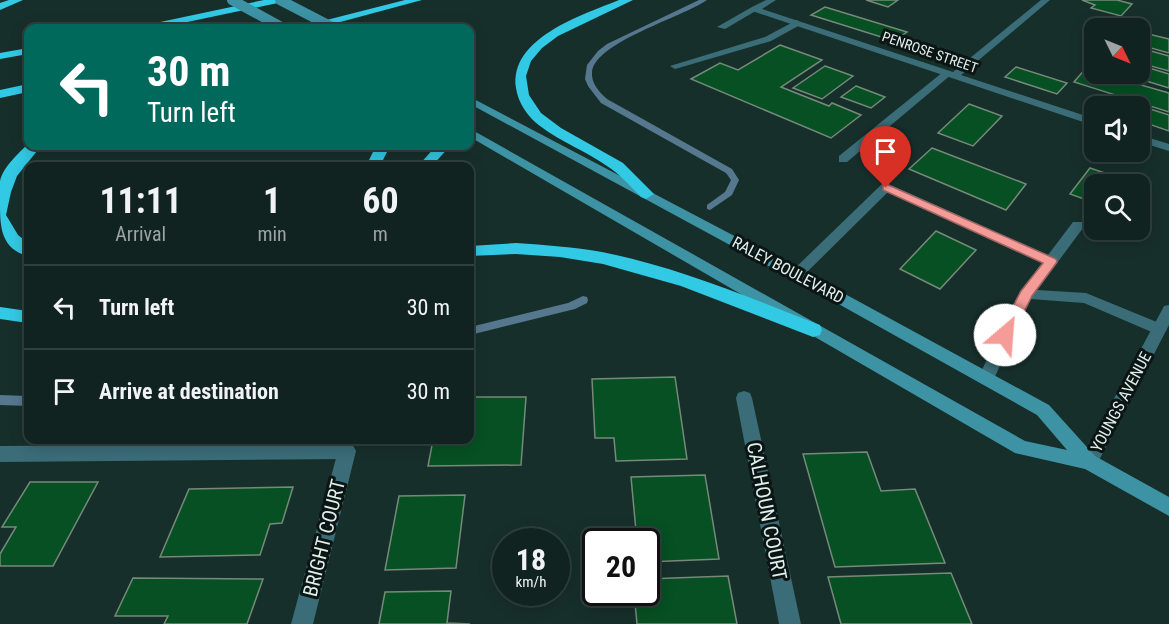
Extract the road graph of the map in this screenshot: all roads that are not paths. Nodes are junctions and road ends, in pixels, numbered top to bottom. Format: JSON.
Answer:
{"nodes":[{"id":1,"x":18,"y":0,"type":"edge"},
{"id":2,"x":232,"y":0,"type":"edge"},
{"id":3,"x":237,"y":0,"type":"edge"},
{"id":4,"x":279,"y":0,"type":"edge"},
{"id":5,"x":628,"y":0,"type":"edge"},
{"id":6,"x":772,"y":0,"type":"edge"},
{"id":7,"x":1046,"y":0,"type":"edge"},
{"id":8,"x":414,"y":1,"type":"edge"},
{"id":9,"x":0,"y":7,"type":"edge"},
{"id":10,"x":755,"y":9,"type":"junction"},
{"id":11,"x":798,"y":23,"type":"junction"},
{"id":12,"x":158,"y":24,"type":"edge"},
{"id":13,"x":164,"y":24,"type":"edge"},
{"id":14,"x":276,"y":24,"type":"edge"},
{"id":15,"x":323,"y":24,"type":"edge"},
{"id":16,"x":326,"y":24,"type":"edge"},
{"id":17,"x":366,"y":24,"type":"edge"},
{"id":18,"x":722,"y":27,"type":"dead end"},
{"id":19,"x":24,"y":52,"type":"edge"},
{"id":20,"x":0,"y":56,"type":"edge"},
{"id":21,"x":675,"y":66,"type":"dead end"},
{"id":22,"x":951,"y":75,"type":"junction"},
{"id":23,"x":24,"y":89,"type":"edge"},
{"id":24,"x":0,"y":94,"type":"edge"},
{"id":25,"x":474,"y":102,"type":"edge"},
{"id":26,"x":1084,"y":119,"type":"edge"},
{"id":27,"x":474,"y":135,"type":"edge"},
{"id":28,"x":1150,"y":141,"type":"edge"},
{"id":29,"x":1169,"y":148,"type":"edge"},
{"id":30,"x":31,"y":150,"type":"edge"},
{"id":31,"x":439,"y":150,"type":"edge"},
{"id":32,"x":843,"y":159,"type":"dead end"},
{"id":33,"x":429,"y":162,"type":"edge"},
{"id":34,"x":646,"y":194,"type":"junction"},
{"id":35,"x":0,"y":215,"type":"edge"},
{"id":36,"x":1078,"y":225,"type":"dead end"},
{"id":37,"x":24,"y":248,"type":"edge"},
{"id":38,"x":474,"y":251,"type":"edge"},
{"id":39,"x":1051,"y":262,"type":"junction"},
{"id":40,"x":796,"y":275,"type":"junction"},
{"id":41,"x":1026,"y":294,"type":"junction"},
{"id":42,"x":1169,"y":310,"type":"edge"},
{"id":43,"x":0,"y":313,"type":"edge"},
{"id":44,"x":24,"y":316,"type":"edge"},
{"id":45,"x":1159,"y":329,"type":"junction"},
{"id":46,"x":813,"y":330,"type":"junction"},
{"id":47,"x":986,"y":378,"type":"junction"},
{"id":48,"x":744,"y":398,"type":"dead end"},
{"id":49,"x":0,"y":454,"type":"edge"},
{"id":50,"x":1089,"y":462,"type":"junction"},
{"id":51,"x":1169,"y":507,"type":"edge"},
{"id":52,"x":302,"y":624,"type":"edge"},
{"id":53,"x":790,"y":624,"type":"edge"}],
"edges":[{"from":1,"to":9,"type":"highway"},
{"from":2,"to":14,"type":"main road","bridge":true},
{"from":3,"to":12,"type":"highway"},
{"from":4,"to":13,"type":"highway"},
{"from":4,"to":16,"type":"main road","bridge":true},
{"from":5,"to":34,"type":"highway"},
{"from":6,"to":10,"type":"street"},
{"from":7,"to":22,"type":"street"},
{"from":8,"to":15,"type":"highway"},
{"from":8,"to":17,"type":"highway"},
{"from":10,"to":11,"type":"street","name":"PENROSE STREET"},
{"from":10,"to":18,"type":"street"},
{"from":11,"to":21,"type":"street"},
{"from":11,"to":22,"type":"street","name":"PENROSE STREET"},
{"from":19,"to":20,"type":"highway"},
{"from":22,"to":26,"type":"street","name":"PENROSE STREET"},
{"from":22,"to":32,"type":"street"},
{"from":23,"to":24,"type":"highway"},
{"from":25,"to":34,"type":"main road","name":"RALEY BOULEVARD"},
{"from":27,"to":46,"type":"main road","name":"RALEY BOULEVARD"},
{"from":28,"to":29,"type":"street"},
{"from":30,"to":35,"type":"highway"},
{"from":31,"to":33,"type":"highway"},
{"from":34,"to":40,"type":"main road","name":"RALEY BOULEVARD"},
{"from":35,"to":37,"type":"highway"},
{"from":36,"to":39,"type":"street"},
{"from":38,"to":46,"type":"highway"},
{"from":39,"to":40,"type":"street"},
{"from":39,"to":41,"type":"street"},
{"from":40,"to":47,"type":"main road","name":"RALEY BOULEVARD"},
{"from":41,"to":45,"type":"street"},
{"from":41,"to":47,"type":"street"},
{"from":42,"to":45,"type":"street","name":"YOUNGS AVENUE"},
{"from":43,"to":44,"type":"highway"},
{"from":45,"to":50,"type":"street","name":"YOUNGS AVENUE"},
{"from":46,"to":50,"type":"main road","name":"RALEY BOULEVARD"},
{"from":47,"to":50,"type":"main road","name":"RALEY BOULEVARD"},
{"from":48,"to":53,"type":"street","name":"CALHOUN COURT"},
{"from":49,"to":52,"type":"street","name":"BRIGHT COURT"},
{"from":50,"to":51,"type":"main road","name":"RALEY BOULEVARD"}]}
